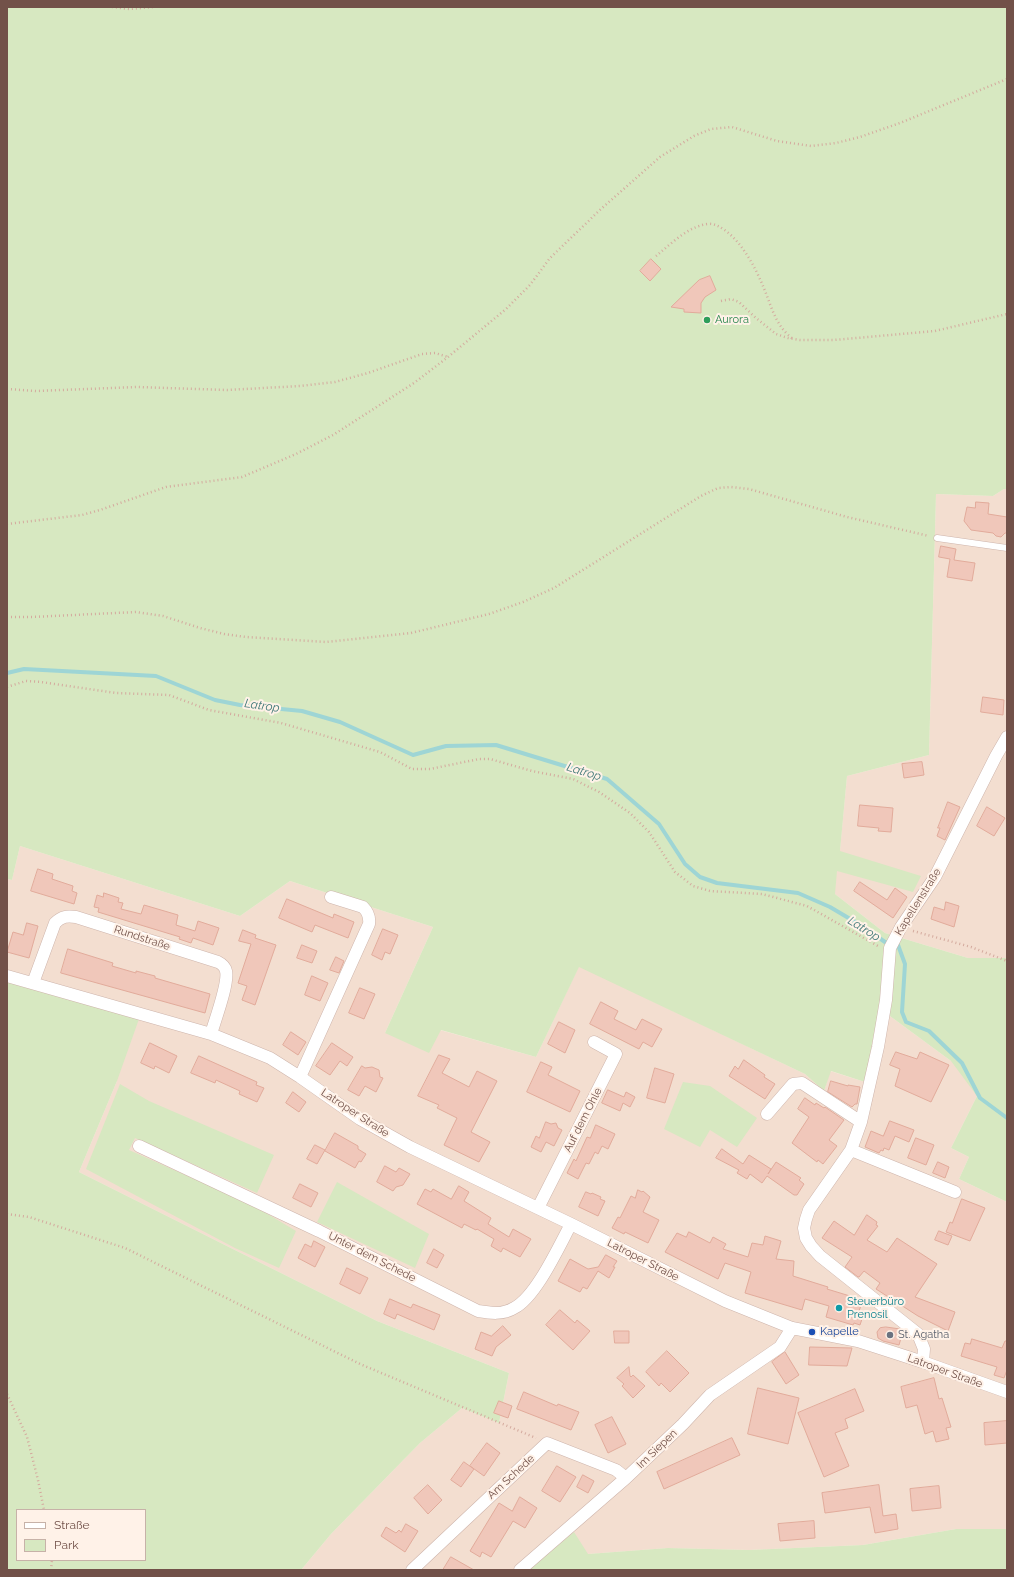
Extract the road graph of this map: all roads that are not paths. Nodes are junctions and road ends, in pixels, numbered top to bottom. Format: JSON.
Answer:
{"nodes":[{"id":1,"x":937,"y":538,"type":"road end"},
{"id":2,"x":1007,"y":548,"type":"edge"},
{"id":3,"x":1007,"y":737,"type":"edge"},
{"id":4,"x":330,"y":897,"type":"dead end"},
{"id":5,"x":7,"y":976,"type":"edge"},
{"id":6,"x":33,"y":983,"type":"junction"},
{"id":7,"x":212,"y":1034,"type":"junction"},
{"id":8,"x":594,"y":1042,"type":"dead end"},
{"id":9,"x":300,"y":1077,"type":"junction"},
{"id":10,"x":767,"y":1114,"type":"dead end"},
{"id":11,"x":861,"y":1122,"type":"junction"},
{"id":12,"x":139,"y":1146,"type":"dead end"},
{"id":13,"x":851,"y":1150,"type":"junction"},
{"id":14,"x":955,"y":1192,"type":"dead end"},
{"id":15,"x":538,"y":1208,"type":"junction"},
{"id":16,"x":571,"y":1224,"type":"junction"},
{"id":17,"x":792,"y":1328,"type":"junction"},
{"id":18,"x":922,"y":1362,"type":"junction"},
{"id":19,"x":1007,"y":1392,"type":"edge"},
{"id":20,"x":626,"y":1478,"type":"junction"},
{"id":21,"x":412,"y":1570,"type":"edge"},
{"id":22,"x":520,"y":1570,"type":"edge"}],
"edges":[{"from":1,"to":2,"type":"lane"},
{"from":3,"to":11,"type":"street","name":"Kapellenstraße"},
{"from":4,"to":9,"type":"street"},
{"from":5,"to":6,"type":"street","name":"Latroper Straße"},
{"from":6,"to":7,"type":"street","name":"Latroper Straße"},
{"from":6,"to":7,"type":"street","name":"Rundstraße"},
{"from":7,"to":9,"type":"street","name":"Latroper Straße"},
{"from":8,"to":15,"type":"street","name":"Auf dem Ohle"},
{"from":9,"to":15,"type":"street","name":"Latroper Straße"},
{"from":10,"to":11,"type":"street"},
{"from":11,"to":13,"type":"street","name":"Kapellenstraße"},
{"from":12,"to":16,"type":"street","name":"Unter dem Schede"},
{"from":13,"to":14,"type":"street"},
{"from":13,"to":18,"type":"street","name":"Kapellenstraße"},
{"from":15,"to":16,"type":"street","name":"Latroper Straße"},
{"from":16,"to":17,"type":"street","name":"Latroper Straße"},
{"from":17,"to":18,"type":"street","name":"Latroper Straße"},
{"from":17,"to":20,"type":"street","name":"Im Siepen"},
{"from":18,"to":19,"type":"street","name":"Latroper Straße"},
{"from":20,"to":21,"type":"street","name":"Am Schede"},
{"from":20,"to":22,"type":"street","name":"Im Siepen"}]}
